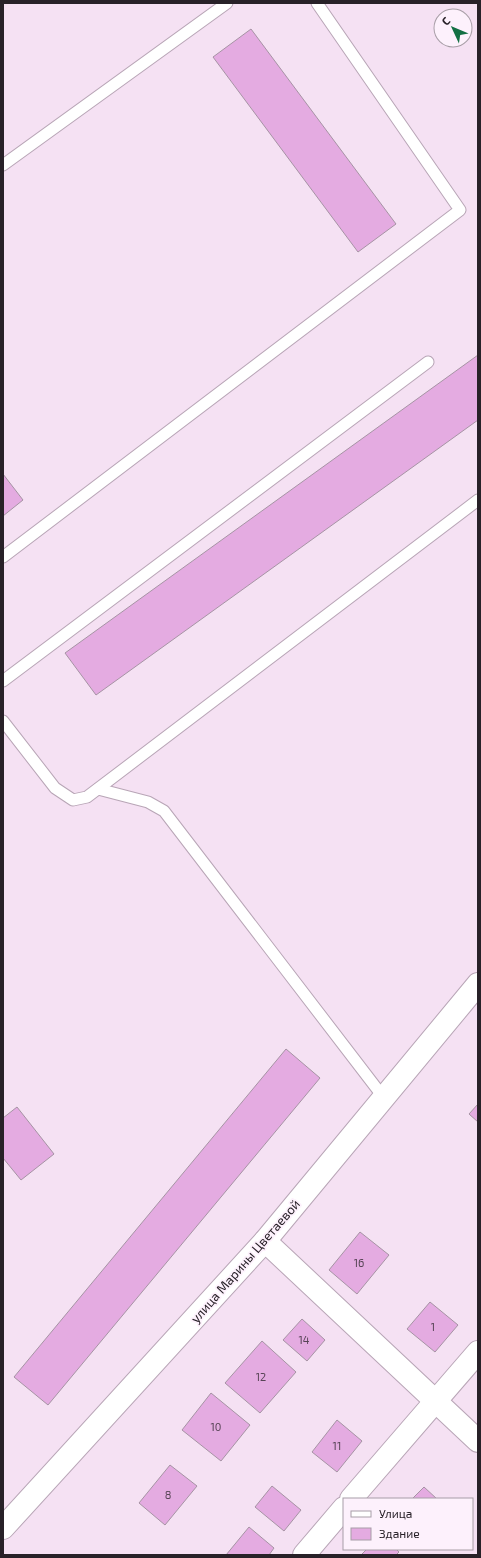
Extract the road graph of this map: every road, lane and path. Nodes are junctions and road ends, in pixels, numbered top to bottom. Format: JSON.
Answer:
{"nodes":[{"id":1,"x":227,"y":3,"type":"edge"},
{"id":2,"x":316,"y":3,"type":"edge"},
{"id":3,"x":3,"y":166,"type":"edge"},
{"id":4,"x":428,"y":362,"type":"dead end"},
{"id":5,"x":478,"y":500,"type":"edge"},
{"id":6,"x":3,"y":557,"type":"edge"},
{"id":7,"x":3,"y":681,"type":"edge"},
{"id":8,"x":3,"y":721,"type":"edge"},
{"id":9,"x":98,"y":789,"type":"junction"},
{"id":10,"x":478,"y":984,"type":"edge"},
{"id":11,"x":384,"y":1098,"type":"junction"},
{"id":12,"x":265,"y":1241,"type":"junction"},
{"id":13,"x":478,"y":1352,"type":"edge"},
{"id":14,"x":435,"y":1401,"type":"junction"},
{"id":15,"x":478,"y":1441,"type":"edge"},
{"id":16,"x":353,"y":1498,"type":"edge"},
{"id":17,"x":343,"y":1509,"type":"edge"},
{"id":18,"x":3,"y":1528,"type":"edge"},
{"id":19,"x":304,"y":1555,"type":"edge"}],
"edges":[{"from":1,"to":3,"type":"lane"},
{"from":2,"to":6,"type":"lane"},
{"from":4,"to":7,"type":"lane"},
{"from":5,"to":9,"type":"lane"},
{"from":8,"to":9,"type":"lane"},
{"from":9,"to":11,"type":"lane"},
{"from":10,"to":11,"type":"street","name":"улица Марины Цветаевой"},
{"from":11,"to":12,"type":"street","name":"улица Марины Цветаевой"},
{"from":12,"to":14,"type":"street"},
{"from":12,"to":18,"type":"street","name":"улица Марины Цветаевой"},
{"from":13,"to":14,"type":"street"},
{"from":14,"to":15,"type":"street"},
{"from":14,"to":16,"type":"street"},
{"from":17,"to":19,"type":"street"}]}
